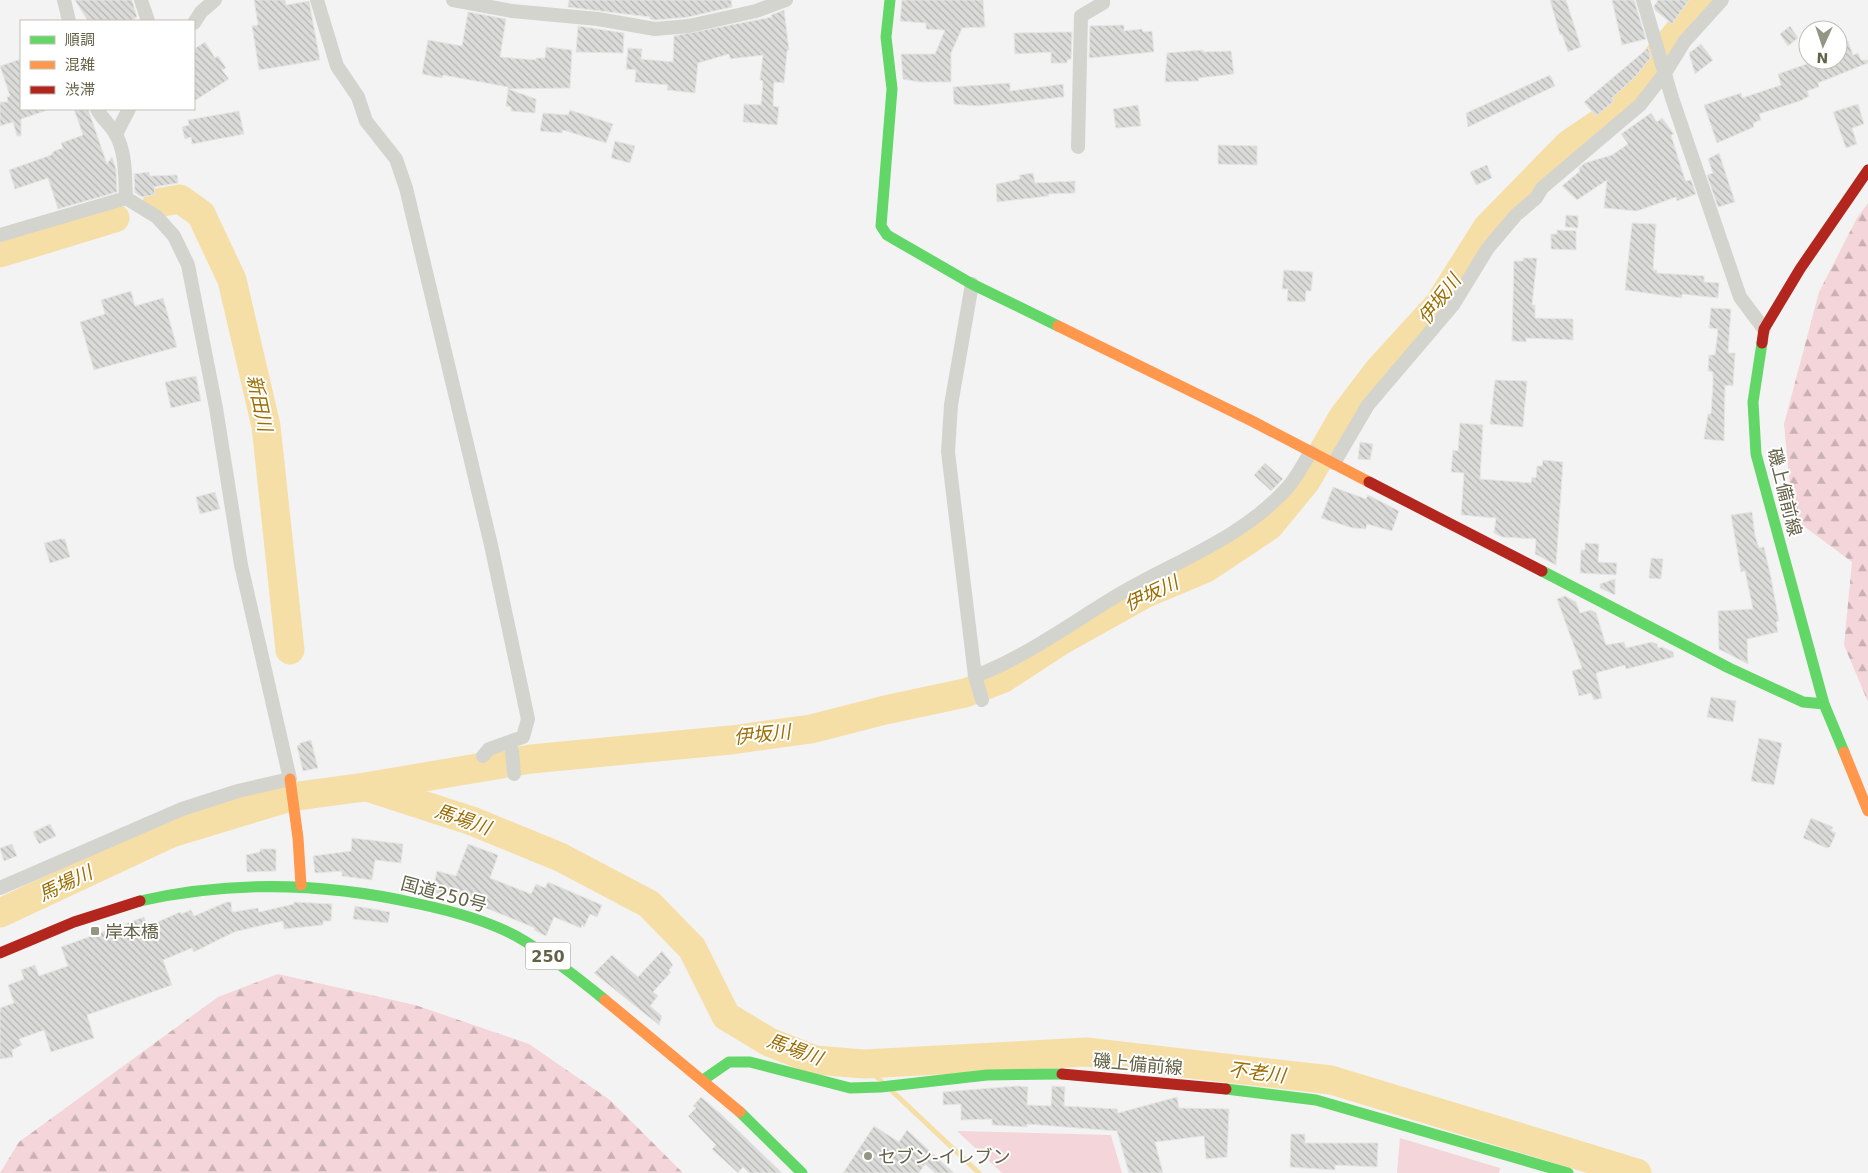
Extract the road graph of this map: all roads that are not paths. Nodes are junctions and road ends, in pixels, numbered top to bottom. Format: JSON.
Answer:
{"nodes":[{"id":1,"x":64,"y":0,"type":"edge"},
{"id":2,"x":141,"y":0,"type":"edge"},
{"id":3,"x":215,"y":0,"type":"edge"},
{"id":4,"x":317,"y":0,"type":"edge"},
{"id":5,"x":452,"y":0,"type":"edge"},
{"id":6,"x":786,"y":0,"type":"edge"},
{"id":7,"x":890,"y":0,"type":"edge"},
{"id":8,"x":1103,"y":0,"type":"edge"},
{"id":9,"x":1643,"y":0,"type":"edge"},
{"id":10,"x":1722,"y":0,"type":"edge"},
{"id":11,"x":69,"y":20,"type":"edge"},
{"id":12,"x":148,"y":20,"type":"edge"},
{"id":13,"x":195,"y":21,"type":"edge"},
{"id":14,"x":1664,"y":69,"type":"junction"},
{"id":15,"x":98,"y":110,"type":"edge"},
{"id":16,"x":128,"y":110,"type":"edge"},
{"id":17,"x":116,"y":134,"type":"junction"},
{"id":18,"x":1078,"y":147,"type":"dead end"},
{"id":19,"x":1868,"y":170,"type":"edge"},
{"id":20,"x":126,"y":198,"type":"junction"},
{"id":21,"x":0,"y":235,"type":"edge"},
{"id":22,"x":972,"y":284,"type":"junction"},
{"id":23,"x":1764,"y":329,"type":"junction"},
{"id":24,"x":1313,"y":454,"type":"junction"},
{"id":25,"x":1331,"y":462,"type":"junction"},
{"id":26,"x":975,"y":678,"type":"junction"},
{"id":27,"x":982,"y":698,"type":"dead end"},
{"id":28,"x":1824,"y":704,"type":"junction"},
{"id":29,"x":512,"y":754,"type":"dead end"},
{"id":30,"x":483,"y":756,"type":"dead end"},
{"id":31,"x":514,"y":773,"type":"dead end"},
{"id":32,"x":290,"y":783,"type":"junction"},
{"id":33,"x":1868,"y":811,"type":"edge"},
{"id":34,"x":301,"y":884,"type":"junction"},
{"id":35,"x":0,"y":888,"type":"edge"},
{"id":36,"x":0,"y":953,"type":"edge"},
{"id":37,"x":703,"y":1080,"type":"junction"},
{"id":38,"x":802,"y":1173,"type":"edge"},
{"id":39,"x":1568,"y":1173,"type":"edge"}],
"edges":[{"from":1,"to":11,"type":"street"},
{"from":2,"to":12,"type":"street"},
{"from":3,"to":13,"type":"street"},
{"from":4,"to":30,"type":"street"},
{"from":5,"to":6,"type":"street"},
{"from":7,"to":22,"type":"main road"},
{"from":8,"to":18,"type":"street"},
{"from":9,"to":14,"type":"street"},
{"from":10,"to":14,"type":"street"},
{"from":14,"to":23,"type":"street"},
{"from":14,"to":25,"type":"street"},
{"from":15,"to":17,"type":"street"},
{"from":16,"to":17,"type":"street"},
{"from":17,"to":20,"type":"street"},
{"from":19,"to":23,"type":"main road","name":"磯上備前線"},
{"from":20,"to":21,"type":"street"},
{"from":20,"to":32,"type":"street"},
{"from":22,"to":24,"type":"main road"},
{"from":22,"to":26,"type":"street"},
{"from":23,"to":28,"type":"main road","name":"磯上備前線"},
{"from":24,"to":25,"type":"main road"},
{"from":24,"to":26,"type":"street"},
{"from":25,"to":28,"type":"main road"},
{"from":26,"to":27,"type":"street"},
{"from":28,"to":33,"type":"main road","name":"磯上備前線"},
{"from":29,"to":31,"type":"street"},
{"from":32,"to":34,"type":"main road"},
{"from":32,"to":35,"type":"street"},
{"from":34,"to":36,"type":"main road","name":"国道250号","number":"250"},
{"from":34,"to":37,"type":"main road","name":"国道250号","number":"250"},
{"from":37,"to":38,"type":"main road","name":"国道250号","number":"250"},
{"from":37,"to":39,"type":"main road","name":"磯上備前線"}]}
